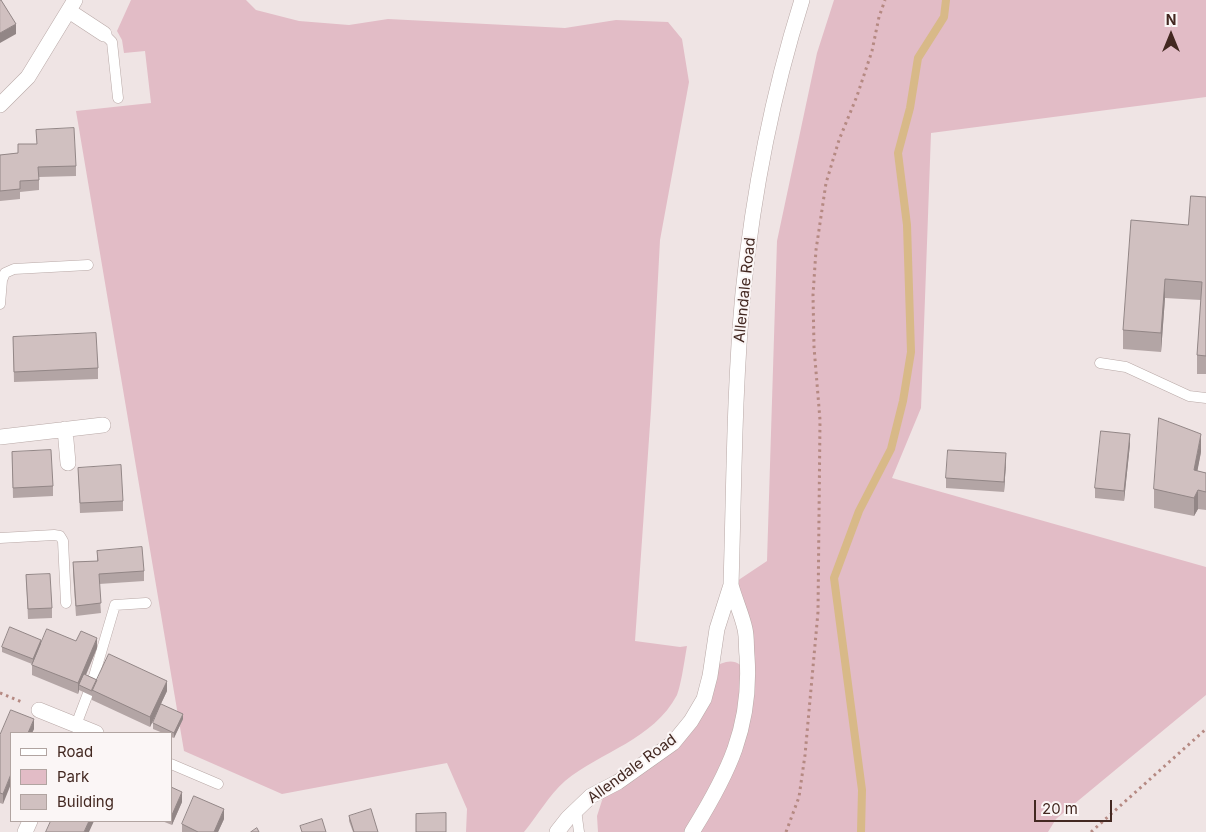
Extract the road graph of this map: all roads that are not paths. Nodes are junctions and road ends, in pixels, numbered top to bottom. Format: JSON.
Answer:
{"nodes":[{"id":1,"x":802,"y":0,"type":"edge"},
{"id":2,"x":72,"y":6,"type":"edge"},
{"id":3,"x":104,"y":34,"type":"joint"},
{"id":4,"x":118,"y":98,"type":"dead end"},
{"id":5,"x":0,"y":105,"type":"edge"},
{"id":6,"x":88,"y":265,"type":"dead end"},
{"id":7,"x":0,"y":304,"type":"edge"},
{"id":8,"x":1100,"y":363,"type":"dead end"},
{"id":9,"x":1206,"y":398,"type":"edge"},
{"id":10,"x":103,"y":425,"type":"dead end"},
{"id":11,"x":65,"y":429,"type":"junction"},
{"id":12,"x":0,"y":437,"type":"edge"},
{"id":13,"x":68,"y":463,"type":"dead end"},
{"id":14,"x":0,"y":538,"type":"edge"},
{"id":15,"x":731,"y":586,"type":"junction"},
{"id":16,"x":66,"y":603,"type":"dead end"},
{"id":17,"x":146,"y":603,"type":"dead end"},
{"id":18,"x":38,"y":710,"type":"dead end"},
{"id":19,"x":71,"y":727,"type":"edge"},
{"id":20,"x":92,"y":732,"type":"edge"},
{"id":21,"x":172,"y":764,"type":"edge"},
{"id":22,"x":218,"y":784,"type":"dead end"},
{"id":23,"x":576,"y":810,"type":"junction"},
{"id":24,"x":557,"y":832,"type":"edge"},
{"id":25,"x":579,"y":832,"type":"edge"},
{"id":26,"x":692,"y":832,"type":"edge"}],
"edges":[{"from":1,"to":15,"type":"street","name":"Allendale Road"},
{"from":2,"to":3,"type":"street"},
{"from":2,"to":5,"type":"street"},
{"from":3,"to":4,"type":"lane"},
{"from":6,"to":7,"type":"lane"},
{"from":8,"to":9,"type":"lane"},
{"from":10,"to":11,"type":"street"},
{"from":11,"to":12,"type":"street"},
{"from":11,"to":13,"type":"street"},
{"from":14,"to":16,"type":"lane"},
{"from":15,"to":23,"type":"street","name":"Allendale Road"},
{"from":15,"to":26,"type":"street","name":"Allendale Road"},
{"from":17,"to":19,"type":"lane"},
{"from":18,"to":19,"type":"street"},
{"from":19,"to":20,"type":"street"},
{"from":21,"to":22,"type":"lane"},
{"from":23,"to":24,"type":"street","name":"Allendale Road"},
{"from":23,"to":25,"type":"lane"}]}
